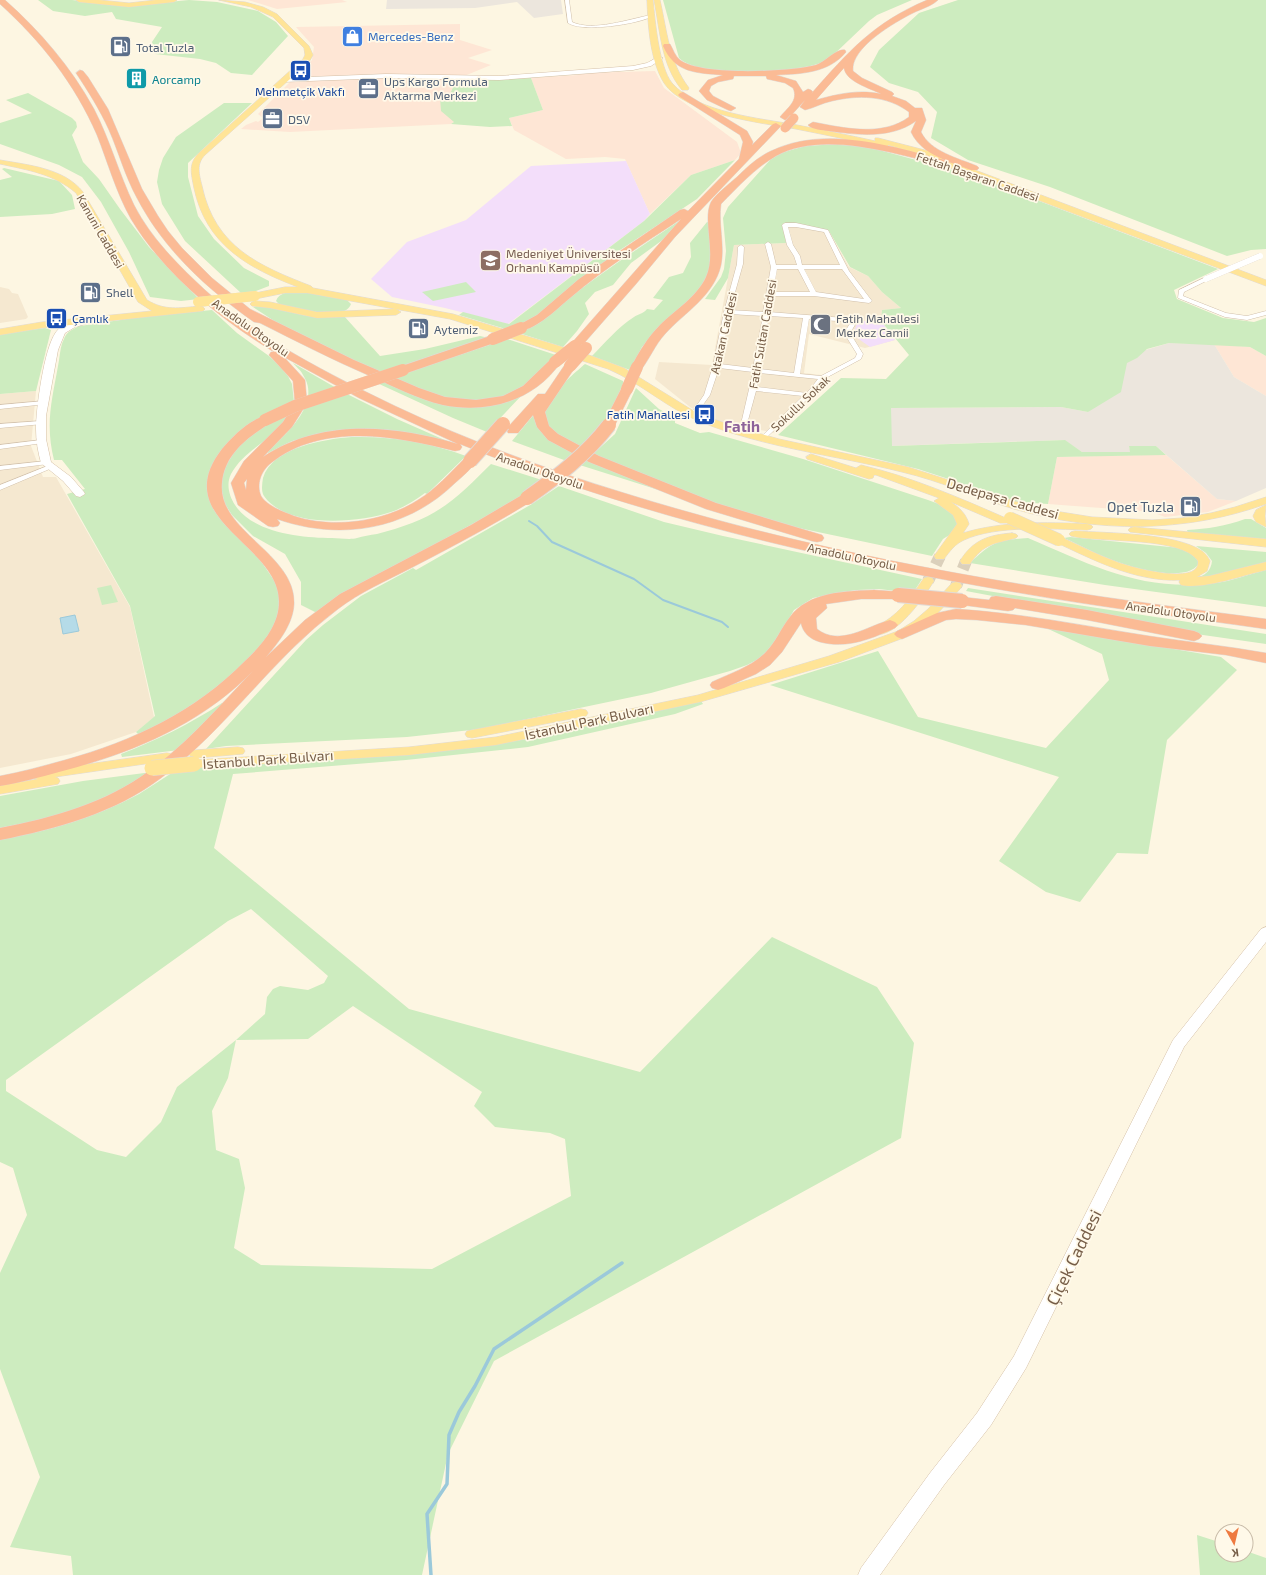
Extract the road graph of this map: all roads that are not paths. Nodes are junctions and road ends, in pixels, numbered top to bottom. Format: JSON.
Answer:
{"nodes":[{"id":1,"x":0,"y":0,"type":"edge"},
{"id":2,"x":12,"y":0,"type":"edge"},
{"id":3,"x":79,"y":0,"type":"edge"},
{"id":4,"x":174,"y":0,"type":"edge"},
{"id":5,"x":222,"y":0,"type":"edge"},
{"id":6,"x":567,"y":0,"type":"edge"},
{"id":7,"x":650,"y":0,"type":"edge"},
{"id":8,"x":658,"y":0,"type":"edge"},
{"id":9,"x":924,"y":0,"type":"edge"},
{"id":10,"x":934,"y":0,"type":"edge"},
{"id":11,"x":236,"y":1,"type":"edge"},
{"id":12,"x":660,"y":14,"type":"junction"},
{"id":13,"x":651,"y":16,"type":"junction"},
{"id":14,"x":52,"y":38,"type":"dead end"},
{"id":15,"x":667,"y":46,"type":"junction"},
{"id":16,"x":842,"y":52,"type":"junction"},
{"id":17,"x":854,"y":54,"type":"junction"},
{"id":18,"x":660,"y":58,"type":"junction"},
{"id":19,"x":73,"y":64,"type":"dead end"},
{"id":20,"x":626,"y":69,"type":"junction"},
{"id":21,"x":663,"y":72,"type":"junction"},
{"id":22,"x":283,"y":80,"type":"junction"},
{"id":23,"x":683,"y":95,"type":"junction"},
{"id":24,"x":801,"y":105,"type":"junction"},
{"id":25,"x":731,"y":108,"type":"junction"},
{"id":26,"x":813,"y":125,"type":"junction"},
{"id":27,"x":903,"y":126,"type":"junction"},
{"id":28,"x":781,"y":127,"type":"junction"},
{"id":29,"x":916,"y":132,"type":"junction"},
{"id":30,"x":880,"y":144,"type":"junction"},
{"id":31,"x":896,"y":144,"type":"junction"},
{"id":32,"x":743,"y":161,"type":"junction"},
{"id":33,"x":0,"y":162,"type":"edge"},
{"id":34,"x":945,"y":163,"type":"junction"},
{"id":35,"x":974,"y":168,"type":"junction"},
{"id":36,"x":711,"y":202,"type":"junction"},
{"id":37,"x":692,"y":230,"type":"dead end"},
{"id":38,"x":768,"y":244,"type":"dead end"},
{"id":39,"x":741,"y":247,"type":"dead end"},
{"id":40,"x":672,"y":251,"type":"dead end"},
{"id":41,"x":1263,"y":256,"type":"edge"},
{"id":42,"x":774,"y":267,"type":"junction"},
{"id":43,"x":800,"y":267,"type":"junction"},
{"id":44,"x":845,"y":267,"type":"junction"},
{"id":45,"x":1266,"y":276,"type":"edge"},
{"id":46,"x":1266,"y":283,"type":"edge"},
{"id":47,"x":285,"y":290,"type":"junction"},
{"id":48,"x":321,"y":292,"type":"junction"},
{"id":49,"x":770,"y":294,"type":"junction"},
{"id":50,"x":814,"y":294,"type":"junction"},
{"id":51,"x":348,"y":297,"type":"junction"},
{"id":52,"x":255,"y":300,"type":"junction"},
{"id":53,"x":143,"y":302,"type":"junction"},
{"id":54,"x":214,"y":303,"type":"junction"},
{"id":55,"x":199,"y":305,"type":"junction"},
{"id":56,"x":152,"y":307,"type":"junction"},
{"id":57,"x":283,"y":309,"type":"junction"},
{"id":58,"x":129,"y":310,"type":"junction"},
{"id":59,"x":243,"y":310,"type":"junction"},
{"id":60,"x":171,"y":311,"type":"junction"},
{"id":61,"x":727,"y":312,"type":"junction"},
{"id":62,"x":1266,"y":313,"type":"edge"},
{"id":63,"x":766,"y":314,"type":"junction"},
{"id":64,"x":337,"y":315,"type":"junction"},
{"id":65,"x":806,"y":317,"type":"junction"},
{"id":66,"x":86,"y":320,"type":"junction"},
{"id":67,"x":42,"y":326,"type":"junction"},
{"id":68,"x":0,"y":327,"type":"edge"},
{"id":69,"x":0,"y":332,"type":"edge"},
{"id":70,"x":59,"y":334,"type":"junction"},
{"id":71,"x":580,"y":347,"type":"junction"},
{"id":72,"x":561,"y":364,"type":"junction"},
{"id":73,"x":716,"y":366,"type":"junction"},
{"id":74,"x":756,"y":370,"type":"junction"},
{"id":75,"x":797,"y":375,"type":"junction"},
{"id":76,"x":822,"y":378,"type":"junction"},
{"id":77,"x":753,"y":388,"type":"junction"},
{"id":78,"x":808,"y":395,"type":"junction"},
{"id":79,"x":44,"y":403,"type":"junction"},
{"id":80,"x":0,"y":407,"type":"edge"},
{"id":81,"x":696,"y":420,"type":"junction"},
{"id":82,"x":41,"y":423,"type":"junction"},
{"id":83,"x":744,"y":424,"type":"junction"},
{"id":84,"x":0,"y":426,"type":"edge"},
{"id":85,"x":730,"y":429,"type":"junction"},
{"id":86,"x":766,"y":435,"type":"junction"},
{"id":87,"x":41,"y":442,"type":"junction"},
{"id":88,"x":0,"y":447,"type":"edge"},
{"id":89,"x":808,"y":451,"type":"junction"},
{"id":90,"x":475,"y":462,"type":"junction"},
{"id":91,"x":48,"y":465,"type":"junction"},
{"id":92,"x":0,"y":468,"type":"edge"},
{"id":93,"x":0,"y":488,"type":"edge"},
{"id":94,"x":80,"y":494,"type":"dead end"},
{"id":95,"x":1266,"y":500,"type":"edge"},
{"id":96,"x":633,"y":501,"type":"junction"},
{"id":97,"x":1266,"y":508,"type":"edge"},
{"id":98,"x":1266,"y":524,"type":"edge"},
{"id":99,"x":1072,"y":527,"type":"junction"},
{"id":100,"x":1100,"y":535,"type":"junction"},
{"id":101,"x":823,"y":540,"type":"junction"},
{"id":102,"x":1055,"y":542,"type":"junction"},
{"id":103,"x":1266,"y":543,"type":"edge"},
{"id":104,"x":1266,"y":550,"type":"edge"},
{"id":105,"x":966,"y":561,"type":"tunnel mouth"},
{"id":106,"x":1266,"y":566,"type":"edge"},
{"id":107,"x":928,"y":581,"type":"tunnel mouth"},
{"id":108,"x":956,"y":586,"type":"joint"},
{"id":109,"x":897,"y":598,"type":"junction"},
{"id":110,"x":1266,"y":613,"type":"edge"},
{"id":111,"x":1266,"y":624,"type":"edge"},
{"id":112,"x":896,"y":629,"type":"junction"},
{"id":113,"x":1226,"y":647,"type":"junction"},
{"id":114,"x":1266,"y":648,"type":"edge"},
{"id":115,"x":1266,"y":658,"type":"edge"},
{"id":116,"x":718,"y":684,"type":"junction"},
{"id":117,"x":195,"y":759,"type":"junction"},
{"id":118,"x":4,"y":784,"type":"edge"},
{"id":119,"x":0,"y":834,"type":"edge"},
{"id":120,"x":1266,"y":932,"type":"edge"},
{"id":121,"x":868,"y":1575,"type":"edge"}],
"edges":[{"from":1,"to":54,"type":"highway","name":"Anadolu Otoyolu"},
{"from":2,"to":14,"type":"highway"},
{"from":3,"to":4,"type":"main road"},
{"from":5,"to":11,"type":"main road"},
{"from":6,"to":13,"type":"street"},
{"from":7,"to":13,"type":"main road"},
{"from":8,"to":12,"type":"main road"},
{"from":9,"to":16,"type":"highway"},
{"from":10,"to":17,"type":"highway"},
{"from":11,"to":22,"type":"main road"},
{"from":12,"to":13,"type":"main road"},
{"from":12,"to":15,"type":"main road"},
{"from":13,"to":18,"type":"main road"},
{"from":15,"to":16,"type":"highway"},
{"from":15,"to":25,"type":"main road"},
{"from":16,"to":24,"type":"highway"},
{"from":17,"to":24,"type":"highway"},
{"from":17,"to":29,"type":"highway"},
{"from":18,"to":20,"type":"street"},
{"from":18,"to":21,"type":"main road"},
{"from":19,"to":59,"type":"highway","name":"Anadolu Otoyolu"},
{"from":20,"to":21,"type":"street"},
{"from":20,"to":22,"type":"street"},
{"from":21,"to":23,"type":"main road","name":"Fettah Başaran Caddesi"},
{"from":22,"to":48,"type":"main road"},
{"from":23,"to":30,"type":"main road","name":"Fettah Başaran Caddesi"},
{"from":23,"to":32,"type":"highway"},
{"from":24,"to":25,"type":"highway"},
{"from":24,"to":27,"type":"highway"},
{"from":24,"to":28,"type":"highway","bridge":true},
{"from":25,"to":26,"type":"main road"},
{"from":26,"to":27,"type":"highway"},
{"from":26,"to":30,"type":"main road"},
{"from":27,"to":30,"type":"highway"},
{"from":28,"to":32,"type":"highway"},
{"from":28,"to":36,"type":"highway"},
{"from":29,"to":31,"type":"highway"},
{"from":29,"to":35,"type":"highway"},
{"from":30,"to":31,"type":"highway"},
{"from":30,"to":34,"type":"main road","name":"Fettah Başaran Caddesi"},
{"from":31,"to":35,"type":"main road"},
{"from":32,"to":36,"type":"highway"},
{"from":33,"to":53,"type":"main road","name":"Kanuni Caddesi"},
{"from":34,"to":36,"type":"highway"},
{"from":34,"to":46,"type":"main road","name":"Fettah Başaran Caddesi"},
{"from":35,"to":45,"type":"main road"},
{"from":36,"to":37,"type":"highway"},
{"from":36,"to":71,"type":"highway"},
{"from":36,"to":118,"type":"highway","bridge":true},
{"from":36,"to":119,"type":"highway","name":"İstanbul Park Bulvarı","bridge":true},
{"from":38,"to":42,"type":"street","name":"Fatih Sultan Caddesi"},
{"from":39,"to":61,"type":"street","name":"Atakan Caddesi"},
{"from":40,"to":71,"type":"highway"},
{"from":41,"to":62,"type":"street","bridge":true},
{"from":42,"to":43,"type":"street"},
{"from":42,"to":49,"type":"street","name":"Fatih Sultan Caddesi"},
{"from":43,"to":44,"type":"street"},
{"from":43,"to":44,"type":"street"},
{"from":43,"to":50,"type":"street"},
{"from":44,"to":50,"type":"street"},
{"from":47,"to":48,"type":"main road"},
{"from":47,"to":52,"type":"main road"},
{"from":47,"to":57,"type":"main road"},
{"from":48,"to":51,"type":"main road"},
{"from":49,"to":50,"type":"street"},
{"from":49,"to":63,"type":"street","name":"Fatih Sultan Caddesi"},
{"from":51,"to":64,"type":"main road"},
{"from":51,"to":81,"type":"main road"},
{"from":52,"to":55,"type":"main road"},
{"from":52,"to":57,"type":"main road"},
{"from":53,"to":56,"type":"main road"},
{"from":53,"to":58,"type":"main road"},
{"from":54,"to":90,"type":"highway"},
{"from":54,"to":96,"type":"highway","name":"Anadolu Otoyolu"},
{"from":55,"to":56,"type":"main road"},
{"from":55,"to":60,"type":"main road"},
{"from":56,"to":58,"type":"main road"},
{"from":56,"to":60,"type":"main road"},
{"from":57,"to":64,"type":"main road"},
{"from":58,"to":68,"type":"main road"},
{"from":59,"to":72,"type":"highway"},
{"from":59,"to":101,"type":"highway","name":"Anadolu Otoyolu"},
{"from":60,"to":66,"type":"main road"},
{"from":61,"to":63,"type":"street"},
{"from":61,"to":73,"type":"street","name":"Atakan Caddesi"},
{"from":63,"to":65,"type":"street"},
{"from":63,"to":74,"type":"street","name":"Fatih Sultan Caddesi"},
{"from":64,"to":81,"type":"main road"},
{"from":65,"to":75,"type":"street"},
{"from":65,"to":76,"type":"street","name":"Sokullu Sokak"},
{"from":66,"to":67,"type":"main road"},
{"from":66,"to":70,"type":"street"},
{"from":67,"to":69,"type":"main road"},
{"from":67,"to":70,"type":"street"},
{"from":70,"to":79,"type":"street"},
{"from":71,"to":72,"type":"highway","bridge":true},
{"from":72,"to":90,"type":"highway"},
{"from":72,"to":101,"type":"highway"},
{"from":73,"to":74,"type":"street"},
{"from":73,"to":81,"type":"street","name":"Atakan Caddesi"},
{"from":74,"to":75,"type":"street"},
{"from":74,"to":77,"type":"street","name":"Fatih Sultan Caddesi"},
{"from":75,"to":76,"type":"street"},
{"from":76,"to":78,"type":"street","name":"Sokullu Sokak"},
{"from":77,"to":78,"type":"street"},
{"from":77,"to":83,"type":"street","name":"Fatih Sultan Caddesi"},
{"from":78,"to":86,"type":"street","name":"Sokullu Sokak"},
{"from":79,"to":80,"type":"street"},
{"from":79,"to":82,"type":"street"},
{"from":81,"to":85,"type":"main road"},
{"from":81,"to":89,"type":"main road"},
{"from":82,"to":84,"type":"street"},
{"from":82,"to":87,"type":"street"},
{"from":83,"to":85,"type":"main road"},
{"from":83,"to":86,"type":"main road"},
{"from":85,"to":89,"type":"main road"},
{"from":86,"to":89,"type":"main road"},
{"from":87,"to":88,"type":"street"},
{"from":87,"to":91,"type":"street"},
{"from":89,"to":95,"type":"main road","name":"Dedepaşa Caddesi"},
{"from":89,"to":99,"type":"main road"},
{"from":89,"to":102,"type":"main road"},
{"from":90,"to":96,"type":"highway"},
{"from":91,"to":92,"type":"street"},
{"from":91,"to":93,"type":"street"},
{"from":91,"to":94,"type":"street"},
{"from":95,"to":99,"type":"main road"},
{"from":96,"to":111,"type":"highway","name":"Anadolu Otoyolu"},
{"from":97,"to":98,"type":"main road"},
{"from":99,"to":103,"type":"main road"},
{"from":100,"to":102,"type":"main road"},
{"from":100,"to":104,"type":"main road"},
{"from":100,"to":105,"type":"main road"},
{"from":101,"to":110,"type":"highway","name":"Anadolu Otoyolu"},
{"from":102,"to":106,"type":"main road"},
{"from":107,"to":112,"type":"main road","name":"İstanbul Park Bulvarı"},
{"from":108,"to":112,"type":"main road","name":"İstanbul Park Bulvarı"},
{"from":108,"to":113,"type":"highway"},
{"from":109,"to":112,"type":"highway"},
{"from":109,"to":113,"type":"highway"},
{"from":109,"to":116,"type":"highway"},
{"from":112,"to":113,"type":"highway"},
{"from":112,"to":116,"type":"main road","name":"İstanbul Park Bulvarı"},
{"from":112,"to":117,"type":"main road","name":"İstanbul Park Bulvarı"},
{"from":113,"to":114,"type":"highway"},
{"from":113,"to":115,"type":"highway"},
{"from":116,"to":117,"type":"main road","name":"İstanbul Park Bulvarı"},
{"from":117,"to":118,"type":"main road","bridge":true},
{"from":117,"to":118,"type":"main road"},
{"from":120,"to":121,"type":"street","name":"Çiçek Caddesi"}]}
